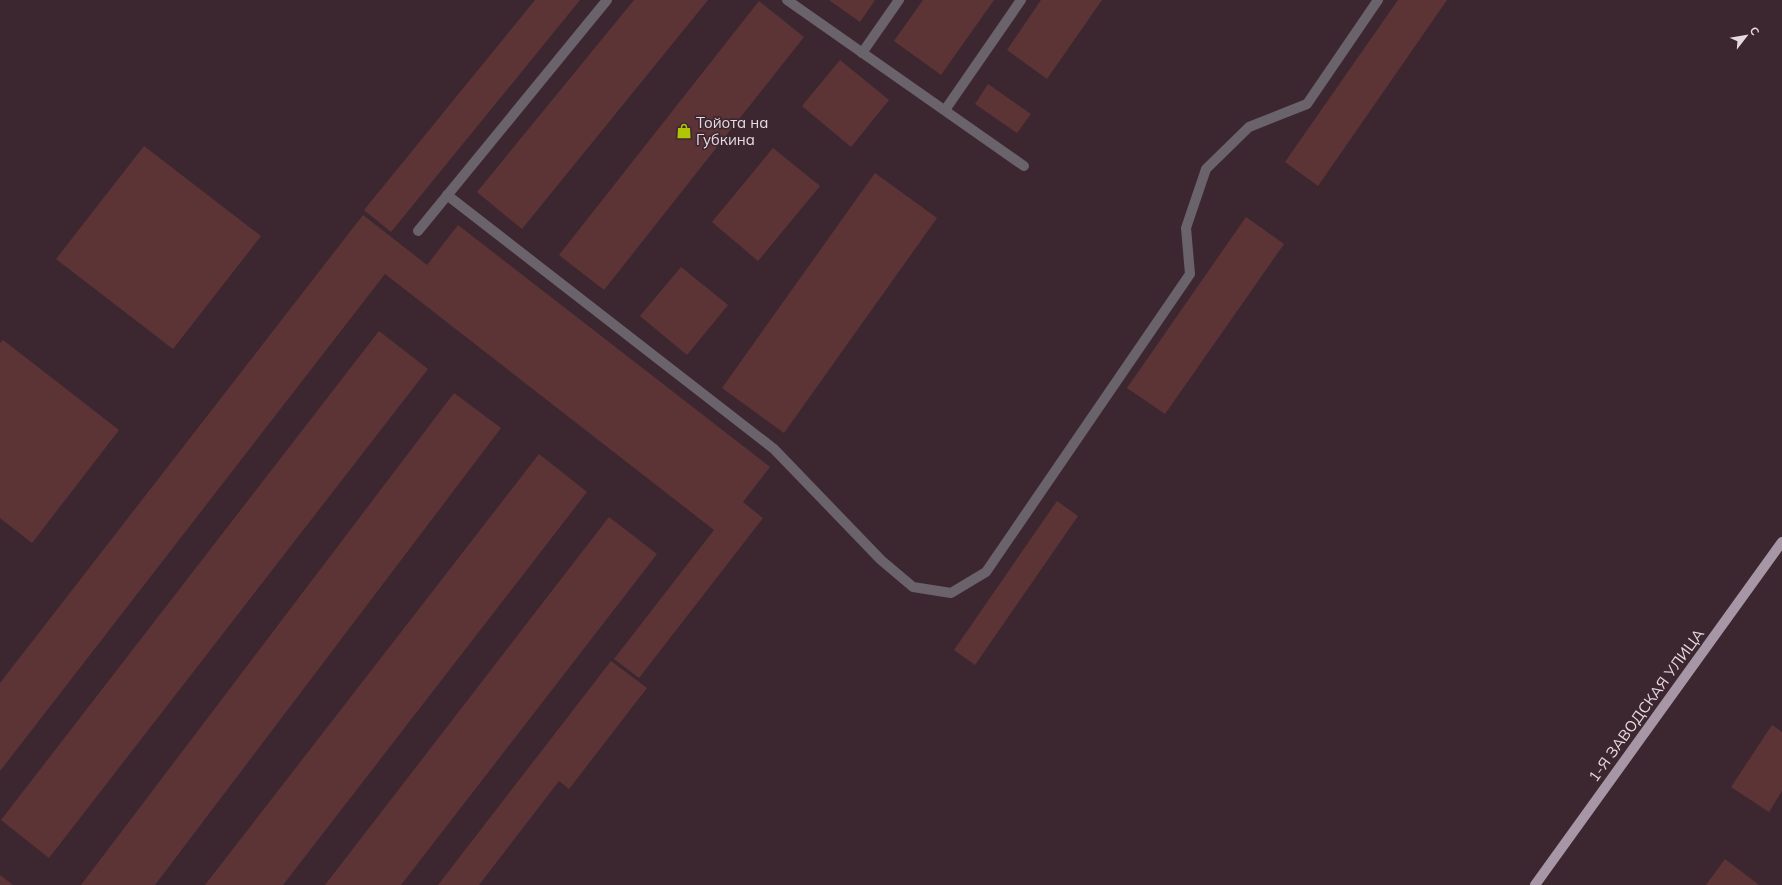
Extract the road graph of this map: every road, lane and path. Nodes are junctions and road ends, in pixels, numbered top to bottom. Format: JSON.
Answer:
{"nodes":[{"id":1,"x":607,"y":0,"type":"edge"},
{"id":2,"x":787,"y":0,"type":"edge"},
{"id":3,"x":899,"y":0,"type":"edge"},
{"id":4,"x":1021,"y":0,"type":"edge"},
{"id":5,"x":1378,"y":0,"type":"edge"},
{"id":6,"x":862,"y":53,"type":"junction"},
{"id":7,"x":945,"y":110,"type":"junction"},
{"id":8,"x":1024,"y":166,"type":"dead end"},
{"id":9,"x":447,"y":195,"type":"junction"},
{"id":10,"x":418,"y":231,"type":"dead end"},
{"id":11,"x":1782,"y":542,"type":"edge"},
{"id":12,"x":1535,"y":885,"type":"edge"}],
"edges":[{"from":1,"to":9,"type":"lane"},
{"from":2,"to":6,"type":"lane"},
{"from":3,"to":6,"type":"lane"},
{"from":4,"to":7,"type":"lane"},
{"from":5,"to":9,"type":"lane"},
{"from":6,"to":7,"type":"lane"},
{"from":7,"to":8,"type":"lane"},
{"from":9,"to":10,"type":"lane"},
{"from":11,"to":12,"type":"main road","name":"1-Я ЗАВОДСКАЯ УЛИЦА"}]}
